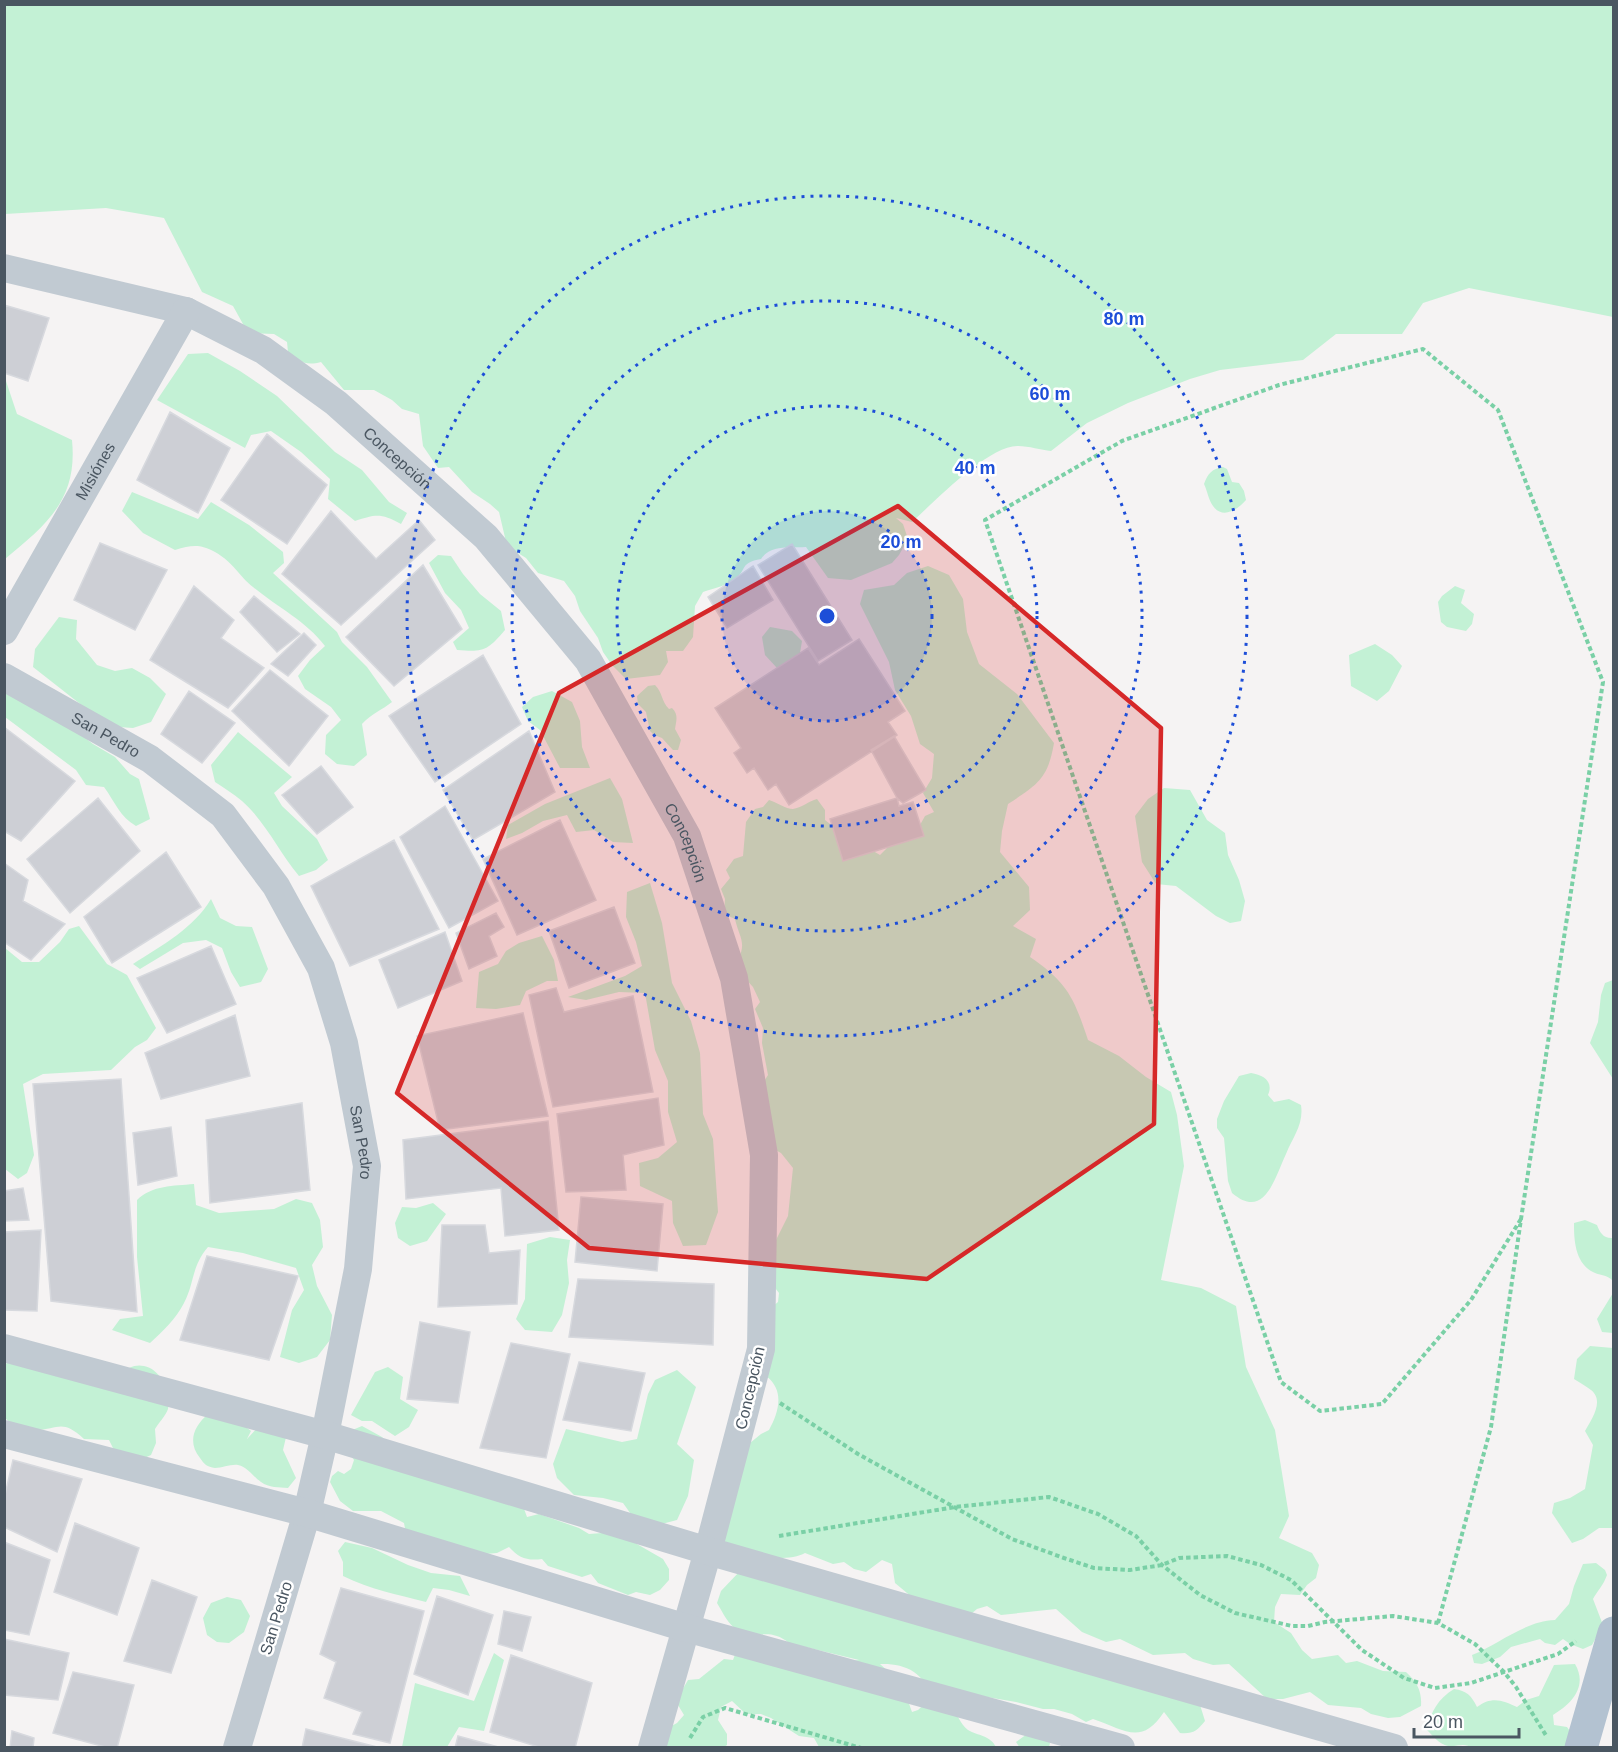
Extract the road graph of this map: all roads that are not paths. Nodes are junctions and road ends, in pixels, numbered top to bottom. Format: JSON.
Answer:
{"nodes":[{"id":1,"x":4,"y":268,"type":"edge"},
{"id":2,"x":186,"y":311,"type":"junction"},
{"id":3,"x":4,"y":631,"type":"edge"},
{"id":4,"x":4,"y":677,"type":"edge"},
{"id":5,"x":4,"y":1348,"type":"edge"},
{"id":6,"x":4,"y":1434,"type":"edge"},
{"id":7,"x":325,"y":1435,"type":"junction"},
{"id":8,"x":307,"y":1513,"type":"junction"},
{"id":9,"x":708,"y":1551,"type":"junction"},
{"id":10,"x":686,"y":1628,"type":"junction"},
{"id":11,"x":1600,"y":1634,"type":"edge"},
{"id":12,"x":1566,"y":1744,"type":"edge"},
{"id":13,"x":237,"y":1748,"type":"edge"},
{"id":14,"x":652,"y":1748,"type":"edge"},
{"id":15,"x":1121,"y":1748,"type":"edge"},
{"id":16,"x":1394,"y":1748,"type":"edge"}],
"edges":[{"from":1,"to":2,"type":"street","name":"Concepción"},
{"from":2,"to":3,"type":"street","name":"Misiónes"},
{"from":2,"to":9,"type":"street","name":"Concepción"},
{"from":4,"to":7,"type":"street","name":"San Pedro"},
{"from":5,"to":7,"type":"street"},
{"from":6,"to":8,"type":"street"},
{"from":7,"to":8,"type":"street","name":"San Pedro"},
{"from":7,"to":9,"type":"street"},
{"from":8,"to":10,"type":"street"},
{"from":8,"to":13,"type":"street","name":"San Pedro"},
{"from":9,"to":10,"type":"street","name":"Concepción"},
{"from":9,"to":16,"type":"street"},
{"from":10,"to":14,"type":"street","name":"Concepción"},
{"from":10,"to":15,"type":"street"},
{"from":11,"to":12,"type":"main road"}]}
